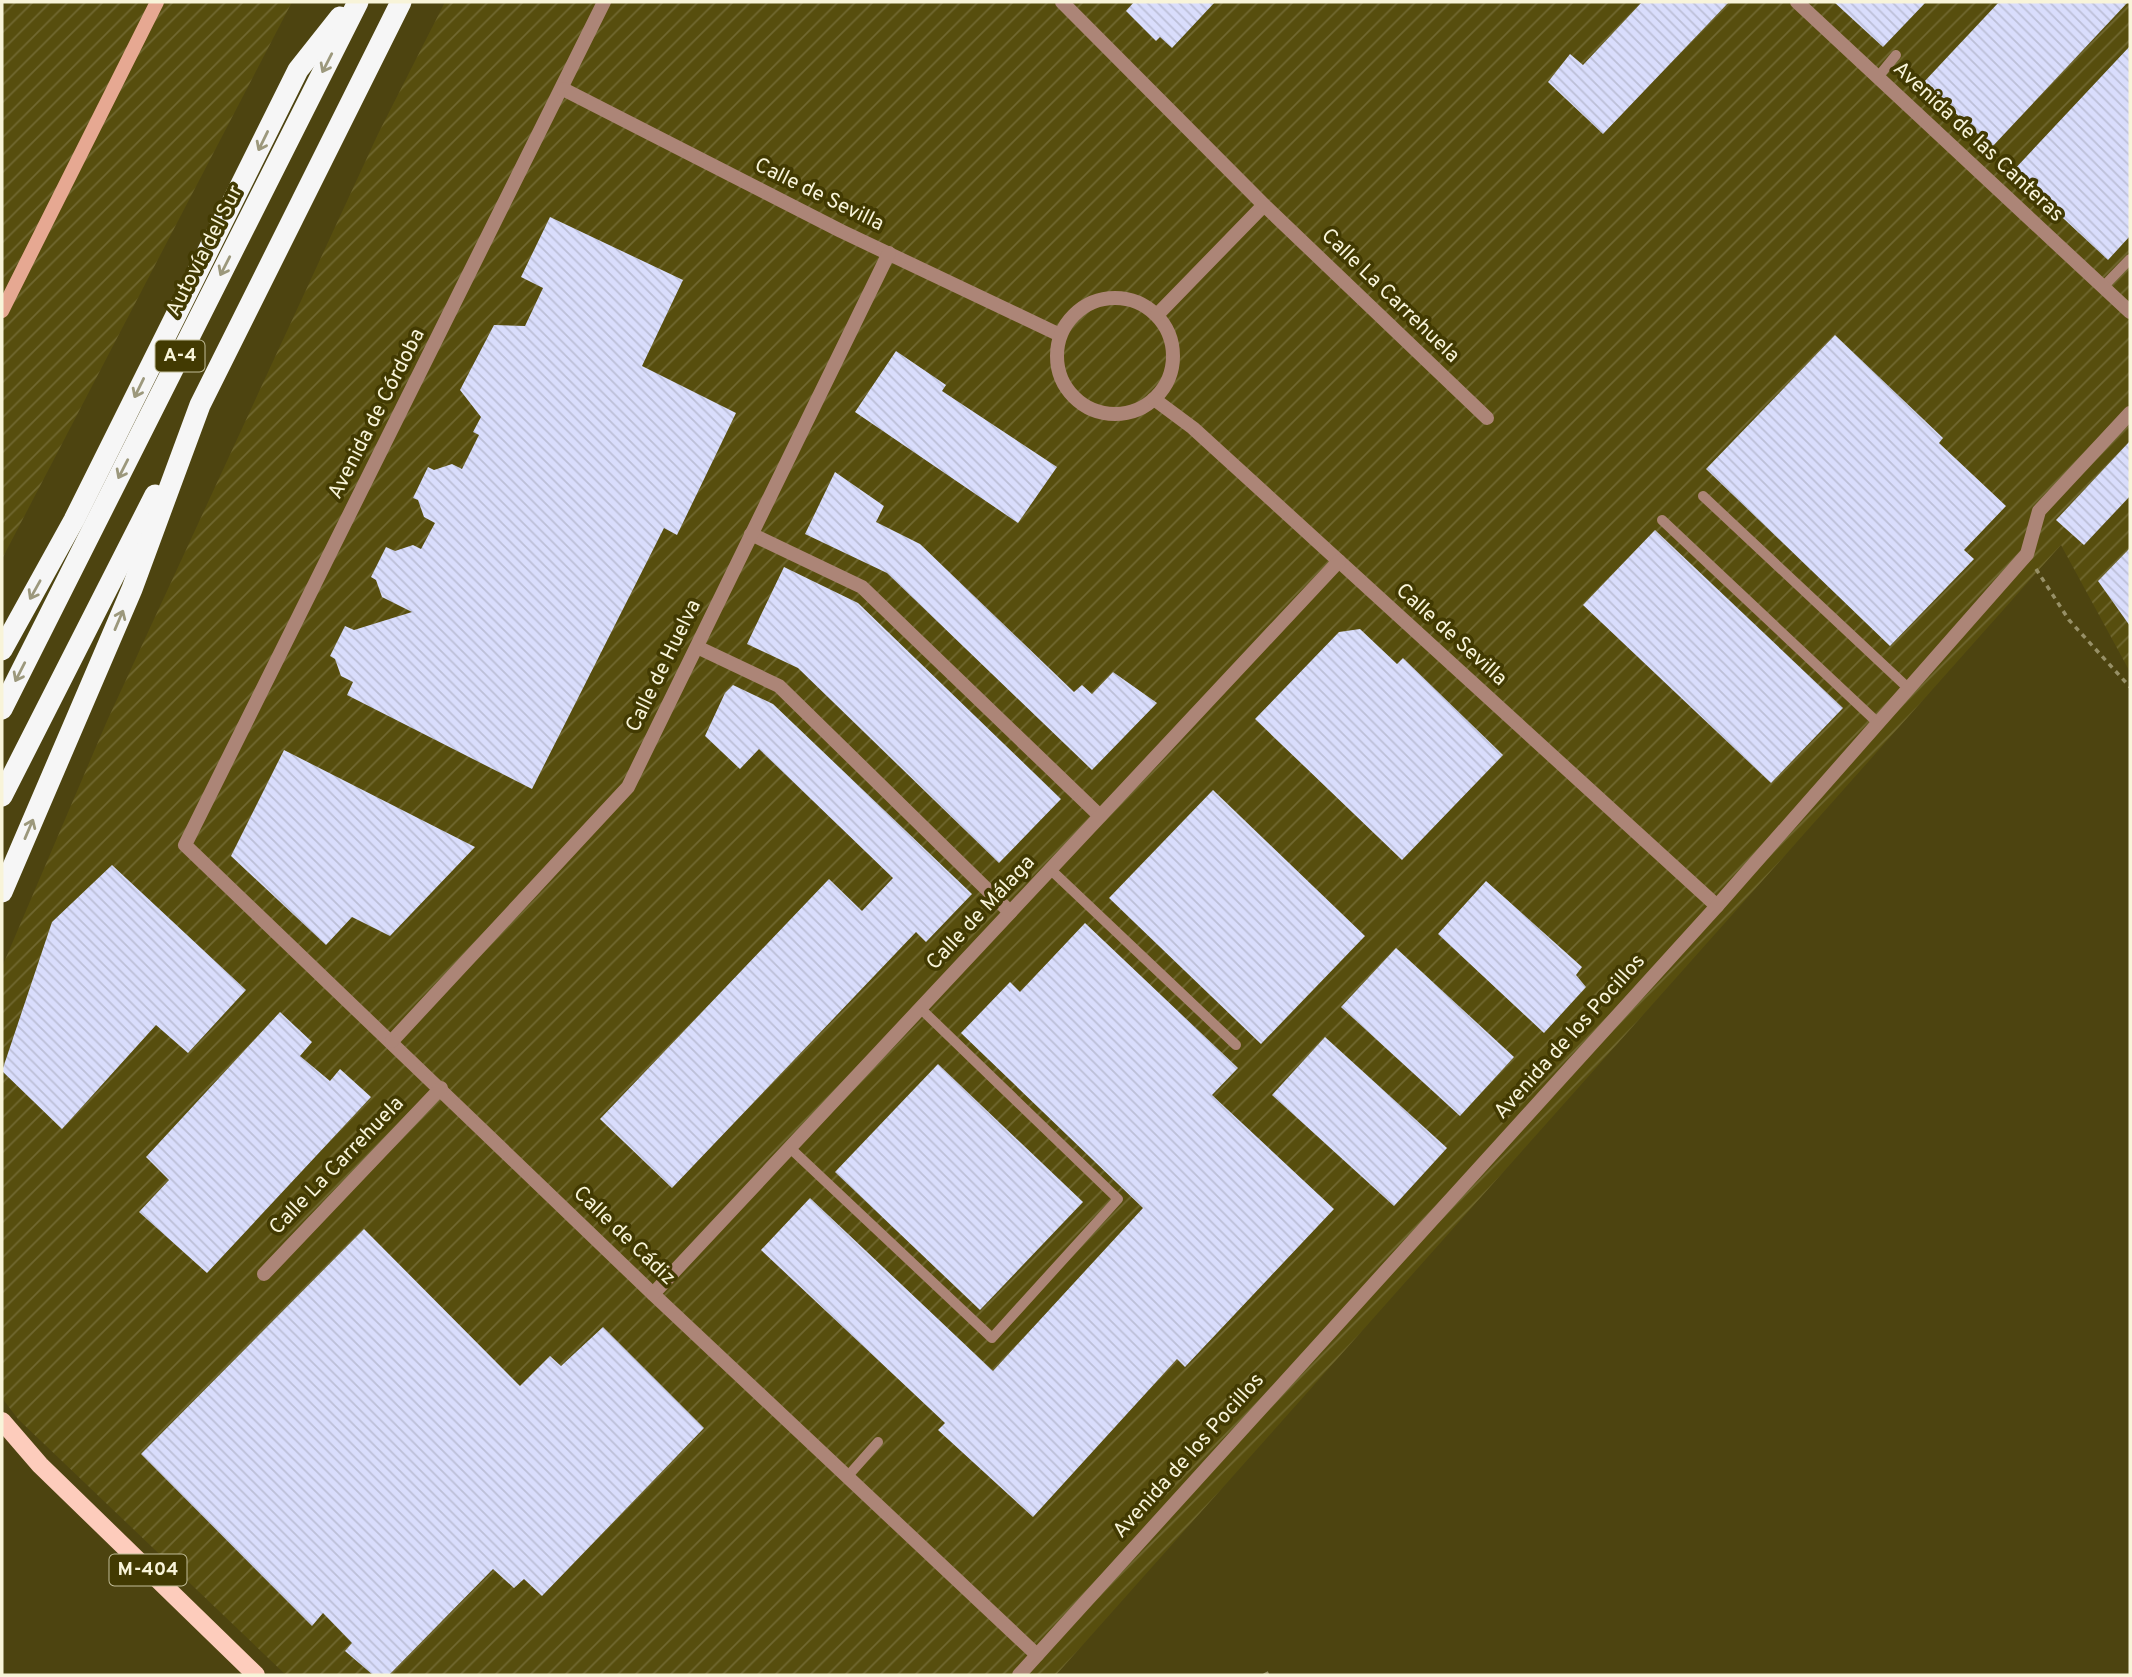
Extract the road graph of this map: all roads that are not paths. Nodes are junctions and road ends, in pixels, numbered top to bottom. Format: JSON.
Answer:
{"nodes":[{"id":1,"x":157,"y":2,"type":"edge"},
{"id":2,"x":352,"y":2,"type":"edge"},
{"id":3,"x":358,"y":2,"type":"edge"},
{"id":4,"x":401,"y":2,"type":"edge"},
{"id":5,"x":604,"y":2,"type":"edge"},
{"id":6,"x":1062,"y":2,"type":"edge"},
{"id":7,"x":1797,"y":2,"type":"edge"},
{"id":8,"x":1896,"y":55,"type":"dead end"},
{"id":9,"x":1878,"y":77,"type":"junction"},
{"id":10,"x":563,"y":89,"type":"junction"},
{"id":11,"x":1264,"y":205,"type":"junction"},
{"id":12,"x":889,"y":253,"type":"junction"},
{"id":13,"x":2130,"y":259,"type":"edge"},
{"id":14,"x":2104,"y":287,"type":"junction"},
{"id":15,"x":2,"y":311,"type":"edge"},
{"id":16,"x":2130,"y":312,"type":"edge"},
{"id":17,"x":1157,"y":316,"type":"junction"},
{"id":18,"x":1060,"y":335,"type":"junction"},
{"id":19,"x":1154,"y":399,"type":"junction"},
{"id":20,"x":200,"y":405,"type":"junction"},
{"id":21,"x":2130,"y":413,"type":"edge"},
{"id":22,"x":1487,"y":418,"type":"dead end"},
{"id":23,"x":1703,"y":496,"type":"dead end"},
{"id":24,"x":1662,"y":520,"type":"dead end"},
{"id":25,"x":751,"y":534,"type":"junction"},
{"id":26,"x":1339,"y":561,"type":"junction"},
{"id":27,"x":697,"y":647,"type":"junction"},
{"id":28,"x":2,"y":650,"type":"edge"},
{"id":29,"x":1908,"y":688,"type":"junction"},
{"id":30,"x":2,"y":709,"type":"edge"},
{"id":31,"x":1878,"y":723,"type":"junction"},
{"id":32,"x":2,"y":796,"type":"edge"},
{"id":33,"x":1100,"y":816,"type":"junction"},
{"id":34,"x":185,"y":845,"type":"joint"},
{"id":35,"x":1050,"y":869,"type":"junction"},
{"id":36,"x":2,"y":892,"type":"edge"},
{"id":37,"x":1717,"y":906,"type":"junction"},
{"id":38,"x":1010,"y":912,"type":"junction"},
{"id":39,"x":920,"y":1008,"type":"junction"},
{"id":40,"x":392,"y":1041,"type":"junction"},
{"id":41,"x":1236,"y":1045,"type":"dead end"},
{"id":42,"x":441,"y":1088,"type":"junction"},
{"id":43,"x":789,"y":1147,"type":"junction"},
{"id":44,"x":264,"y":1274,"type":"dead end"},
{"id":45,"x":653,"y":1294,"type":"junction"},
{"id":46,"x":2,"y":1420,"type":"edge"},
{"id":47,"x":2,"y":1441,"type":"edge"},
{"id":48,"x":878,"y":1442,"type":"dead end"},
{"id":49,"x":40,"y":1465,"type":"junction"},
{"id":50,"x":847,"y":1477,"type":"junction"},
{"id":51,"x":1037,"y":1655,"type":"junction"},
{"id":52,"x":256,"y":1675,"type":"edge"},
{"id":53,"x":1019,"y":1675,"type":"edge"}],
"edges":[{"from":1,"to":15,"type":"street"},
{"from":2,"to":28,"type":"highway","one_way":true},
{"from":3,"to":30,"type":"highway","name":"Autovía del Sur","number":"A-4","one_way":true},
{"from":4,"to":20,"type":"highway","number":"A-4"},
{"from":5,"to":10,"type":"street","name":"Avenida de Córdoba"},
{"from":6,"to":11,"type":"street","name":"Calle La Carrehuela"},
{"from":7,"to":9,"type":"street","name":"Avenida de las Canteras"},
{"from":8,"to":9,"type":"lane"},
{"from":9,"to":14,"type":"street","name":"Avenida de las Canteras"},
{"from":10,"to":12,"type":"street","name":"Calle de Sevilla"},
{"from":10,"to":34,"type":"street","name":"Avenida de Córdoba"},
{"from":11,"to":17,"type":"street"},
{"from":11,"to":22,"type":"street","name":"Calle La Carrehuela"},
{"from":12,"to":18,"type":"street","name":"Calle de Sevilla"},
{"from":12,"to":25,"type":"street","name":"Calle de Huelva"},
{"from":13,"to":14,"type":"lane"},
{"from":14,"to":16,"type":"street","name":"Avenida de las Canteras"},
{"from":17,"to":18,"type":"street"},
{"from":17,"to":19,"type":"street"},
{"from":18,"to":19,"type":"street"},
{"from":19,"to":26,"type":"street","name":"Calle de Sevilla"},
{"from":20,"to":32,"type":"highway","number":"A-4"},
{"from":36,"to":20,"type":"highway","one_way":true},
{"from":21,"to":29,"type":"street","name":"Avenida de los Pocillos"},
{"from":23,"to":29,"type":"lane"},
{"from":24,"to":31,"type":"lane"},
{"from":25,"to":27,"type":"street","name":"Calle de Huelva"},
{"from":25,"to":33,"type":"street"},
{"from":26,"to":33,"type":"street","name":"Calle de Málaga"},
{"from":26,"to":37,"type":"street","name":"Calle de Sevilla"},
{"from":27,"to":38,"type":"street"},
{"from":27,"to":40,"type":"street","name":"Calle de Huelva"},
{"from":29,"to":31,"type":"street","name":"Avenida de los Pocillos"},
{"from":31,"to":37,"type":"street","name":"Avenida de los Pocillos"},
{"from":33,"to":35,"type":"street","name":"Calle de Málaga"},
{"from":34,"to":40,"type":"street","name":"Calle de Cádiz"},
{"from":35,"to":38,"type":"street","name":"Calle de Málaga"},
{"from":35,"to":41,"type":"lane"},
{"from":37,"to":51,"type":"street","name":"Avenida de los Pocillos"},
{"from":38,"to":39,"type":"street","name":"Calle de Málaga"},
{"from":39,"to":43,"type":"street","name":"Calle de Málaga"},
{"from":39,"to":43,"type":"lane"},
{"from":40,"to":42,"type":"street","name":"Calle de Cádiz"},
{"from":42,"to":44,"type":"street","name":"Calle La Carrehuela"},
{"from":42,"to":45,"type":"street","name":"Calle de Cádiz"},
{"from":43,"to":45,"type":"street","name":"Calle de Málaga"},
{"from":45,"to":50,"type":"street","name":"Calle de Cádiz"},
{"from":46,"to":49,"type":"main road","number":"M-404"},
{"from":47,"to":49,"type":"main road","number":"M-404"},
{"from":48,"to":50,"type":"lane"},
{"from":49,"to":52,"type":"main road","number":"M-404"},
{"from":50,"to":51,"type":"street","name":"Calle de Cádiz"},
{"from":51,"to":53,"type":"street","name":"Avenida de los Pocillos"}]}
